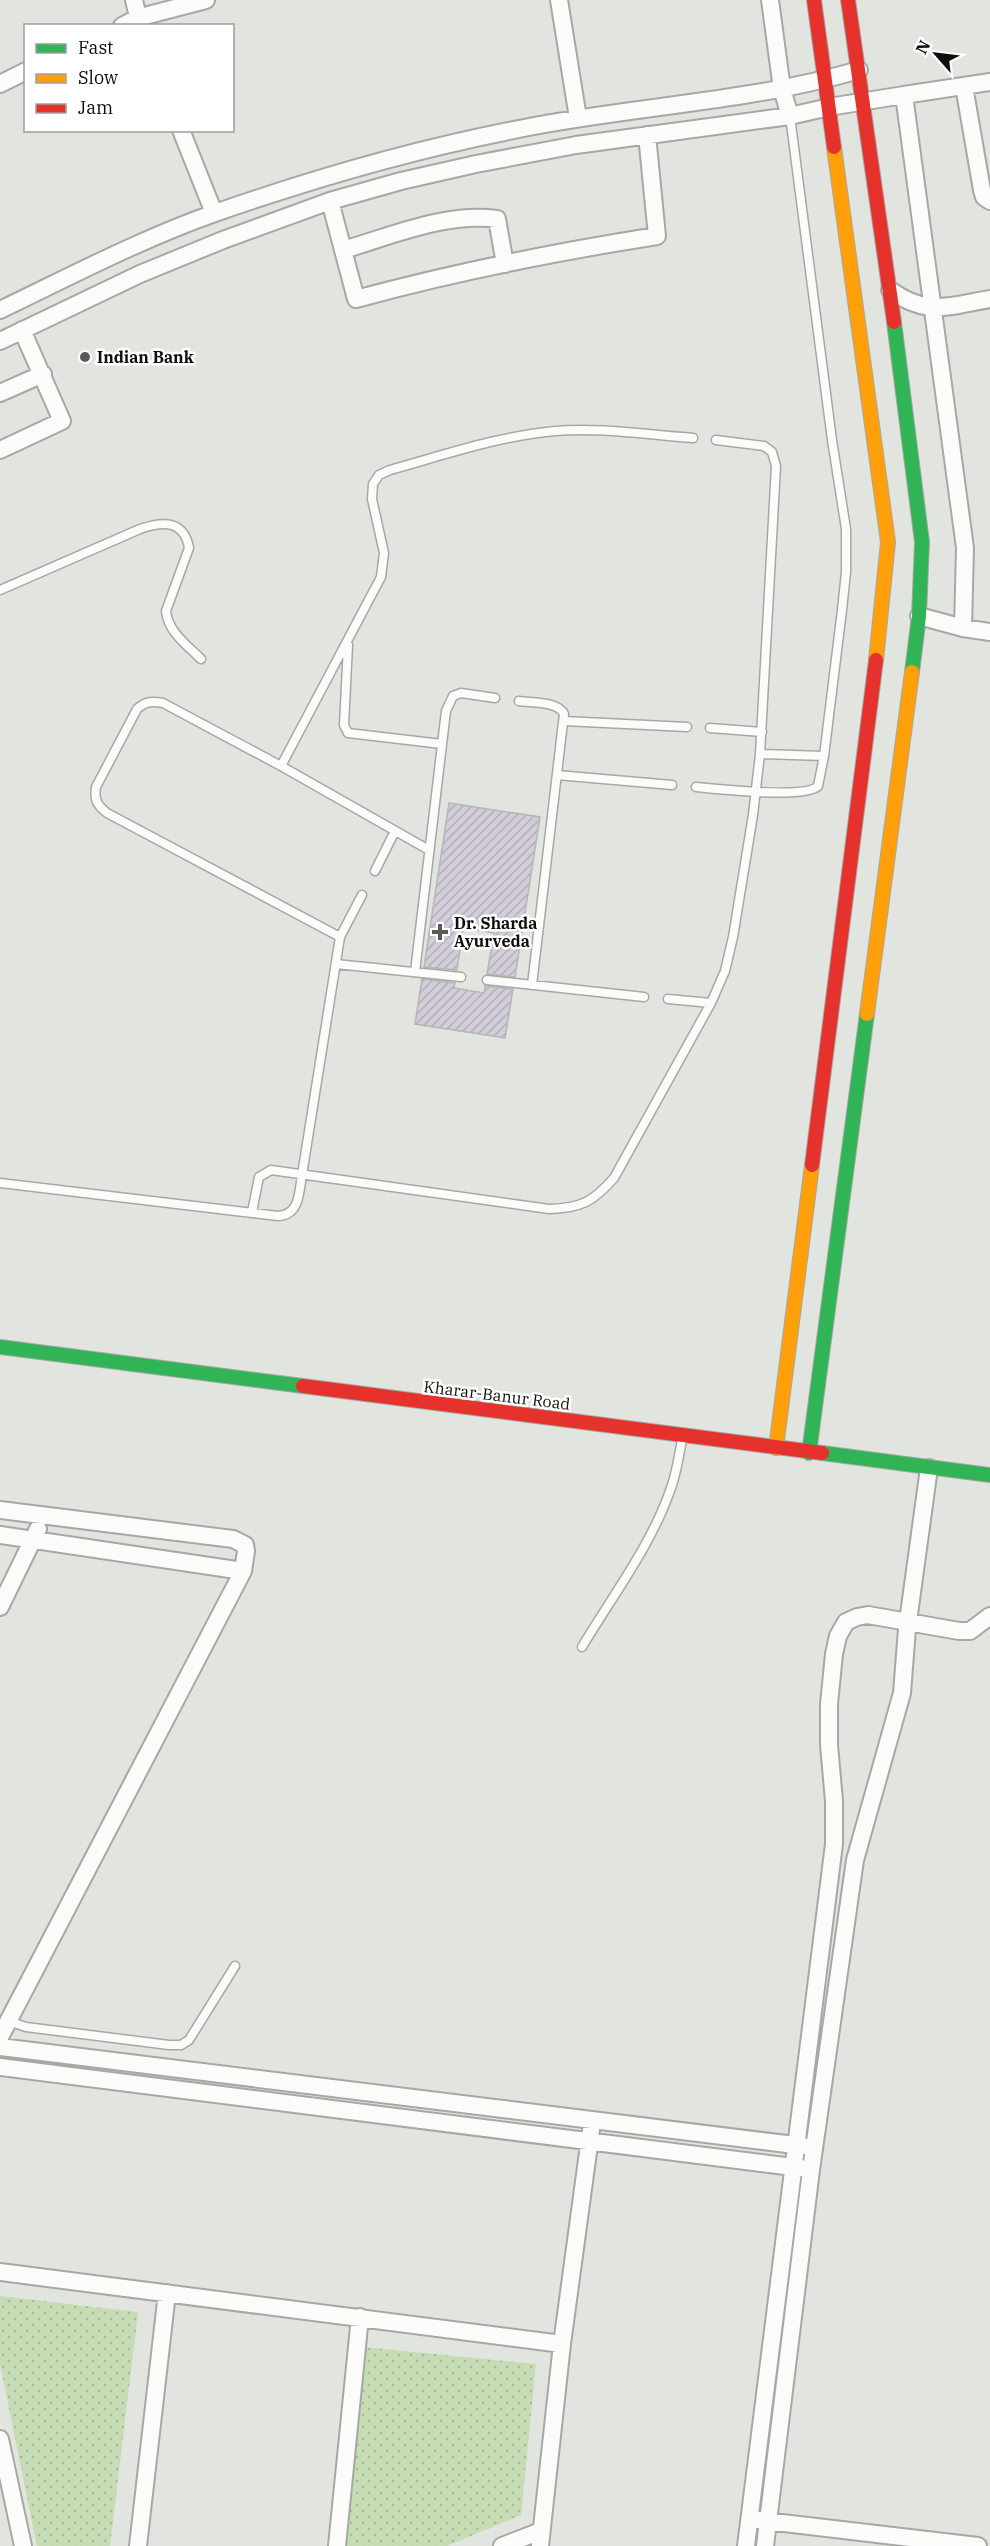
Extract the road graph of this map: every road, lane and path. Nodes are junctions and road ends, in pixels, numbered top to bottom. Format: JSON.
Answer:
{"nodes":[{"id":1,"x":134,"y":0,"type":"edge"},
{"id":2,"x":206,"y":0,"type":"edge"},
{"id":3,"x":559,"y":0,"type":"edge"},
{"id":4,"x":771,"y":0,"type":"edge"},
{"id":5,"x":814,"y":0,"type":"edge"},
{"id":6,"x":848,"y":0,"type":"edge"},
{"id":7,"x":133,"y":23,"type":"edge"},
{"id":8,"x":858,"y":70,"type":"junction"},
{"id":9,"x":24,"y":72,"type":"edge"},
{"id":10,"x":826,"y":80,"type":"junction"},
{"id":11,"x":990,"y":82,"type":"edge"},
{"id":12,"x":0,"y":84,"type":"edge"},
{"id":13,"x":964,"y":86,"type":"junction"},
{"id":14,"x":782,"y":89,"type":"junction"},
{"id":15,"x":904,"y":95,"type":"junction"},
{"id":16,"x":863,"y":100,"type":"junction"},
{"id":17,"x":829,"y":107,"type":"junction"},
{"id":18,"x":790,"y":116,"type":"junction"},
{"id":19,"x":578,"y":118,"type":"junction"},
{"id":20,"x":182,"y":132,"type":"edge"},
{"id":21,"x":647,"y":135,"type":"junction"},
{"id":22,"x":330,"y":201,"type":"junction"},
{"id":23,"x":990,"y":201,"type":"edge"},
{"id":24,"x":214,"y":213,"type":"junction"},
{"id":25,"x":343,"y":250,"type":"junction"},
{"id":26,"x":505,"y":264,"type":"junction"},
{"id":27,"x":890,"y":290,"type":"junction"},
{"id":28,"x":990,"y":298,"type":"edge"},
{"id":29,"x":934,"y":309,"type":"junction"},
{"id":30,"x":0,"y":310,"type":"edge"},
{"id":31,"x":22,"y":330,"type":"junction"},
{"id":32,"x":0,"y":341,"type":"edge"},
{"id":33,"x":43,"y":374,"type":"junction"},
{"id":34,"x":0,"y":393,"type":"edge"},
{"id":35,"x":693,"y":438,"type":"dead end"},
{"id":36,"x":716,"y":440,"type":"dead end"},
{"id":37,"x":0,"y":450,"type":"edge"},
{"id":38,"x":0,"y":590,"type":"edge"},
{"id":39,"x":919,"y":616,"type":"junction"},
{"id":40,"x":963,"y":628,"type":"junction"},
{"id":41,"x":990,"y":632,"type":"edge"},
{"id":42,"x":348,"y":642,"type":"junction"},
{"id":43,"x":201,"y":659,"type":"dead end"},
{"id":44,"x":495,"y":698,"type":"dead end"},
{"id":45,"x":519,"y":701,"type":"dead end"},
{"id":46,"x":564,"y":721,"type":"junction"},
{"id":47,"x":687,"y":727,"type":"dead end"},
{"id":48,"x":710,"y":728,"type":"dead end"},
{"id":49,"x":762,"y":732,"type":"junction"},
{"id":50,"x":442,"y":744,"type":"junction"},
{"id":51,"x":760,"y":754,"type":"junction"},
{"id":52,"x":824,"y":756,"type":"junction"},
{"id":53,"x":281,"y":766,"type":"junction"},
{"id":54,"x":557,"y":775,"type":"junction"},
{"id":55,"x":672,"y":785,"type":"dead end"},
{"id":56,"x":696,"y":787,"type":"dead end"},
{"id":57,"x":756,"y":792,"type":"junction"},
{"id":58,"x":395,"y":831,"type":"junction"},
{"id":59,"x":429,"y":850,"type":"junction"},
{"id":60,"x":375,"y":871,"type":"dead end"},
{"id":61,"x":362,"y":895,"type":"dead end"},
{"id":62,"x":340,"y":938,"type":"junction"},
{"id":63,"x":336,"y":964,"type":"junction"},
{"id":64,"x":415,"y":972,"type":"junction"},
{"id":65,"x":461,"y":977,"type":"dead end"},
{"id":66,"x":487,"y":980,"type":"dead end"},
{"id":67,"x":532,"y":985,"type":"junction"},
{"id":68,"x":644,"y":997,"type":"dead end"},
{"id":69,"x":668,"y":999,"type":"dead end"},
{"id":70,"x":711,"y":1003,"type":"junction"},
{"id":71,"x":302,"y":1175,"type":"junction"},
{"id":72,"x":0,"y":1183,"type":"edge"},
{"id":73,"x":252,"y":1212,"type":"junction"},
{"id":74,"x":0,"y":1347,"type":"edge"},
{"id":75,"x":683,"y":1436,"type":"junction"},
{"id":76,"x":776,"y":1449,"type":"junction"},
{"id":77,"x":809,"y":1453,"type":"junction"},
{"id":78,"x":929,"y":1468,"type":"junction"},
{"id":79,"x":990,"y":1475,"type":"edge"},
{"id":80,"x":0,"y":1510,"type":"edge"},
{"id":81,"x":43,"y":1515,"type":"junction"},
{"id":82,"x":0,"y":1535,"type":"edge"},
{"id":83,"x":34,"y":1539,"type":"junction"},
{"id":84,"x":243,"y":1571,"type":"junction"},
{"id":85,"x":0,"y":1607,"type":"edge"},
{"id":86,"x":990,"y":1616,"type":"edge"},
{"id":87,"x":909,"y":1623,"type":"junction"},
{"id":88,"x":582,"y":1647,"type":"dead end"},
{"id":89,"x":235,"y":1966,"type":"dead end"},
{"id":90,"x":4,"y":2018,"type":"edge"},
{"id":91,"x":0,"y":2037,"type":"edge"},
{"id":92,"x":0,"y":2047,"type":"edge"},
{"id":93,"x":0,"y":2067,"type":"edge"},
{"id":94,"x":592,"y":2119,"type":"junction"},
{"id":95,"x":590,"y":2141,"type":"junction"},
{"id":96,"x":794,"y":2144,"type":"junction"},
{"id":97,"x":815,"y":2147,"type":"junction"},
{"id":98,"x":792,"y":2167,"type":"junction"},
{"id":99,"x":811,"y":2170,"type":"junction"},
{"id":100,"x":0,"y":2272,"type":"edge"},
{"id":101,"x":167,"y":2293,"type":"junction"},
{"id":102,"x":360,"y":2317,"type":"junction"},
{"id":103,"x":562,"y":2344,"type":"junction"},
{"id":104,"x":0,"y":2439,"type":"edge"},
{"id":105,"x":749,"y":2518,"type":"junction"},
{"id":106,"x":768,"y":2522,"type":"junction"},
{"id":107,"x":540,"y":2538,"type":"edge"},
{"id":108,"x":22,"y":2546,"type":"edge"},
{"id":109,"x":138,"y":2546,"type":"edge"},
{"id":110,"x":337,"y":2546,"type":"edge"},
{"id":111,"x":502,"y":2546,"type":"edge"},
{"id":112,"x":746,"y":2546,"type":"edge"},
{"id":113,"x":765,"y":2546,"type":"edge"},
{"id":114,"x":978,"y":2546,"type":"edge"}],
"edges":[{"from":1,"to":7,"type":"street"},
{"from":2,"to":7,"type":"street"},
{"from":3,"to":19,"type":"street"},
{"from":4,"to":14,"type":"street"},
{"from":5,"to":10,"type":"main road"},
{"from":6,"to":8,"type":"main road"},
{"from":8,"to":10,"type":"street"},
{"from":8,"to":16,"type":"main road"},
{"from":9,"to":12,"type":"street"},
{"from":10,"to":14,"type":"street"},
{"from":10,"to":17,"type":"main road"},
{"from":11,"to":13,"type":"street"},
{"from":13,"to":15,"type":"street"},
{"from":13,"to":23,"type":"street"},
{"from":14,"to":18,"type":"street"},
{"from":14,"to":19,"type":"street"},
{"from":15,"to":16,"type":"street"},
{"from":15,"to":29,"type":"street"},
{"from":16,"to":17,"type":"street"},
{"from":16,"to":27,"type":"main road"},
{"from":17,"to":18,"type":"street"},
{"from":17,"to":76,"type":"main road"},
{"from":18,"to":21,"type":"street"},
{"from":18,"to":52,"type":"lane"},
{"from":19,"to":24,"type":"street"},
{"from":20,"to":24,"type":"street"},
{"from":21,"to":22,"type":"street"},
{"from":21,"to":26,"type":"street"},
{"from":22,"to":25,"type":"street"},
{"from":22,"to":31,"type":"street"},
{"from":24,"to":30,"type":"street"},
{"from":25,"to":26,"type":"street"},
{"from":25,"to":26,"type":"street"},
{"from":27,"to":29,"type":"street"},
{"from":27,"to":39,"type":"main road"},
{"from":28,"to":29,"type":"street"},
{"from":29,"to":40,"type":"street"},
{"from":31,"to":32,"type":"street"},
{"from":31,"to":33,"type":"street"},
{"from":33,"to":34,"type":"street"},
{"from":33,"to":37,"type":"street"},
{"from":35,"to":42,"type":"lane"},
{"from":36,"to":49,"type":"lane"},
{"from":38,"to":43,"type":"lane"},
{"from":39,"to":40,"type":"street"},
{"from":39,"to":77,"type":"main road"},
{"from":40,"to":41,"type":"street"},
{"from":42,"to":50,"type":"lane"},
{"from":42,"to":53,"type":"lane"},
{"from":44,"to":50,"type":"lane"},
{"from":45,"to":46,"type":"lane"},
{"from":46,"to":47,"type":"lane"},
{"from":46,"to":54,"type":"lane"},
{"from":48,"to":49,"type":"lane"},
{"from":49,"to":51,"type":"lane"},
{"from":50,"to":59,"type":"lane"},
{"from":51,"to":52,"type":"lane"},
{"from":51,"to":57,"type":"lane"},
{"from":52,"to":57,"type":"lane"},
{"from":53,"to":58,"type":"lane"},
{"from":53,"to":62,"type":"lane"},
{"from":54,"to":55,"type":"lane"},
{"from":54,"to":67,"type":"lane"},
{"from":56,"to":57,"type":"lane"},
{"from":57,"to":70,"type":"lane"},
{"from":58,"to":59,"type":"lane"},
{"from":58,"to":60,"type":"lane"},
{"from":59,"to":64,"type":"lane"},
{"from":61,"to":62,"type":"lane"},
{"from":62,"to":63,"type":"lane"},
{"from":63,"to":64,"type":"lane"},
{"from":63,"to":71,"type":"lane"},
{"from":64,"to":65,"type":"lane"},
{"from":66,"to":67,"type":"lane"},
{"from":67,"to":68,"type":"lane"},
{"from":69,"to":70,"type":"lane"},
{"from":70,"to":71,"type":"lane"},
{"from":71,"to":73,"type":"lane"},
{"from":71,"to":73,"type":"lane"},
{"from":72,"to":73,"type":"lane"},
{"from":74,"to":75,"type":"main road","name":"Kharar-Banur Road"},
{"from":75,"to":76,"type":"main road","name":"Kharar-Banur Road"},
{"from":75,"to":88,"type":"lane"},
{"from":76,"to":77,"type":"main road","name":"Kharar-Banur Road"},
{"from":77,"to":78,"type":"main road","name":"Kharar-Banur Road"},
{"from":78,"to":79,"type":"main road","name":"Kharar-Banur Road"},
{"from":78,"to":87,"type":"street"},
{"from":80,"to":81,"type":"street"},
{"from":81,"to":83,"type":"street"},
{"from":81,"to":84,"type":"street"},
{"from":82,"to":83,"type":"street"},
{"from":83,"to":84,"type":"street"},
{"from":83,"to":85,"type":"street"},
{"from":84,"to":90,"type":"street"},
{"from":86,"to":87,"type":"street"},
{"from":87,"to":96,"type":"street"},
{"from":87,"to":97,"type":"street"},
{"from":89,"to":90,"type":"lane"},
{"from":90,"to":91,"type":"street"},
{"from":92,"to":94,"type":"street"},
{"from":93,"to":95,"type":"street"},
{"from":94,"to":95,"type":"street"},
{"from":94,"to":96,"type":"street"},
{"from":95,"to":98,"type":"street"},
{"from":95,"to":103,"type":"street"},
{"from":96,"to":97,"type":"street"},
{"from":96,"to":98,"type":"street"},
{"from":97,"to":99,"type":"street"},
{"from":98,"to":99,"type":"street"},
{"from":98,"to":105,"type":"street"},
{"from":99,"to":106,"type":"street"},
{"from":100,"to":101,"type":"street"},
{"from":101,"to":102,"type":"street"},
{"from":101,"to":109,"type":"street"},
{"from":102,"to":103,"type":"street"},
{"from":102,"to":110,"type":"street"},
{"from":103,"to":107,"type":"street"},
{"from":104,"to":108,"type":"street"},
{"from":105,"to":106,"type":"street"},
{"from":105,"to":112,"type":"street"},
{"from":106,"to":113,"type":"street"},
{"from":106,"to":114,"type":"street"},
{"from":107,"to":111,"type":"street"}]}
